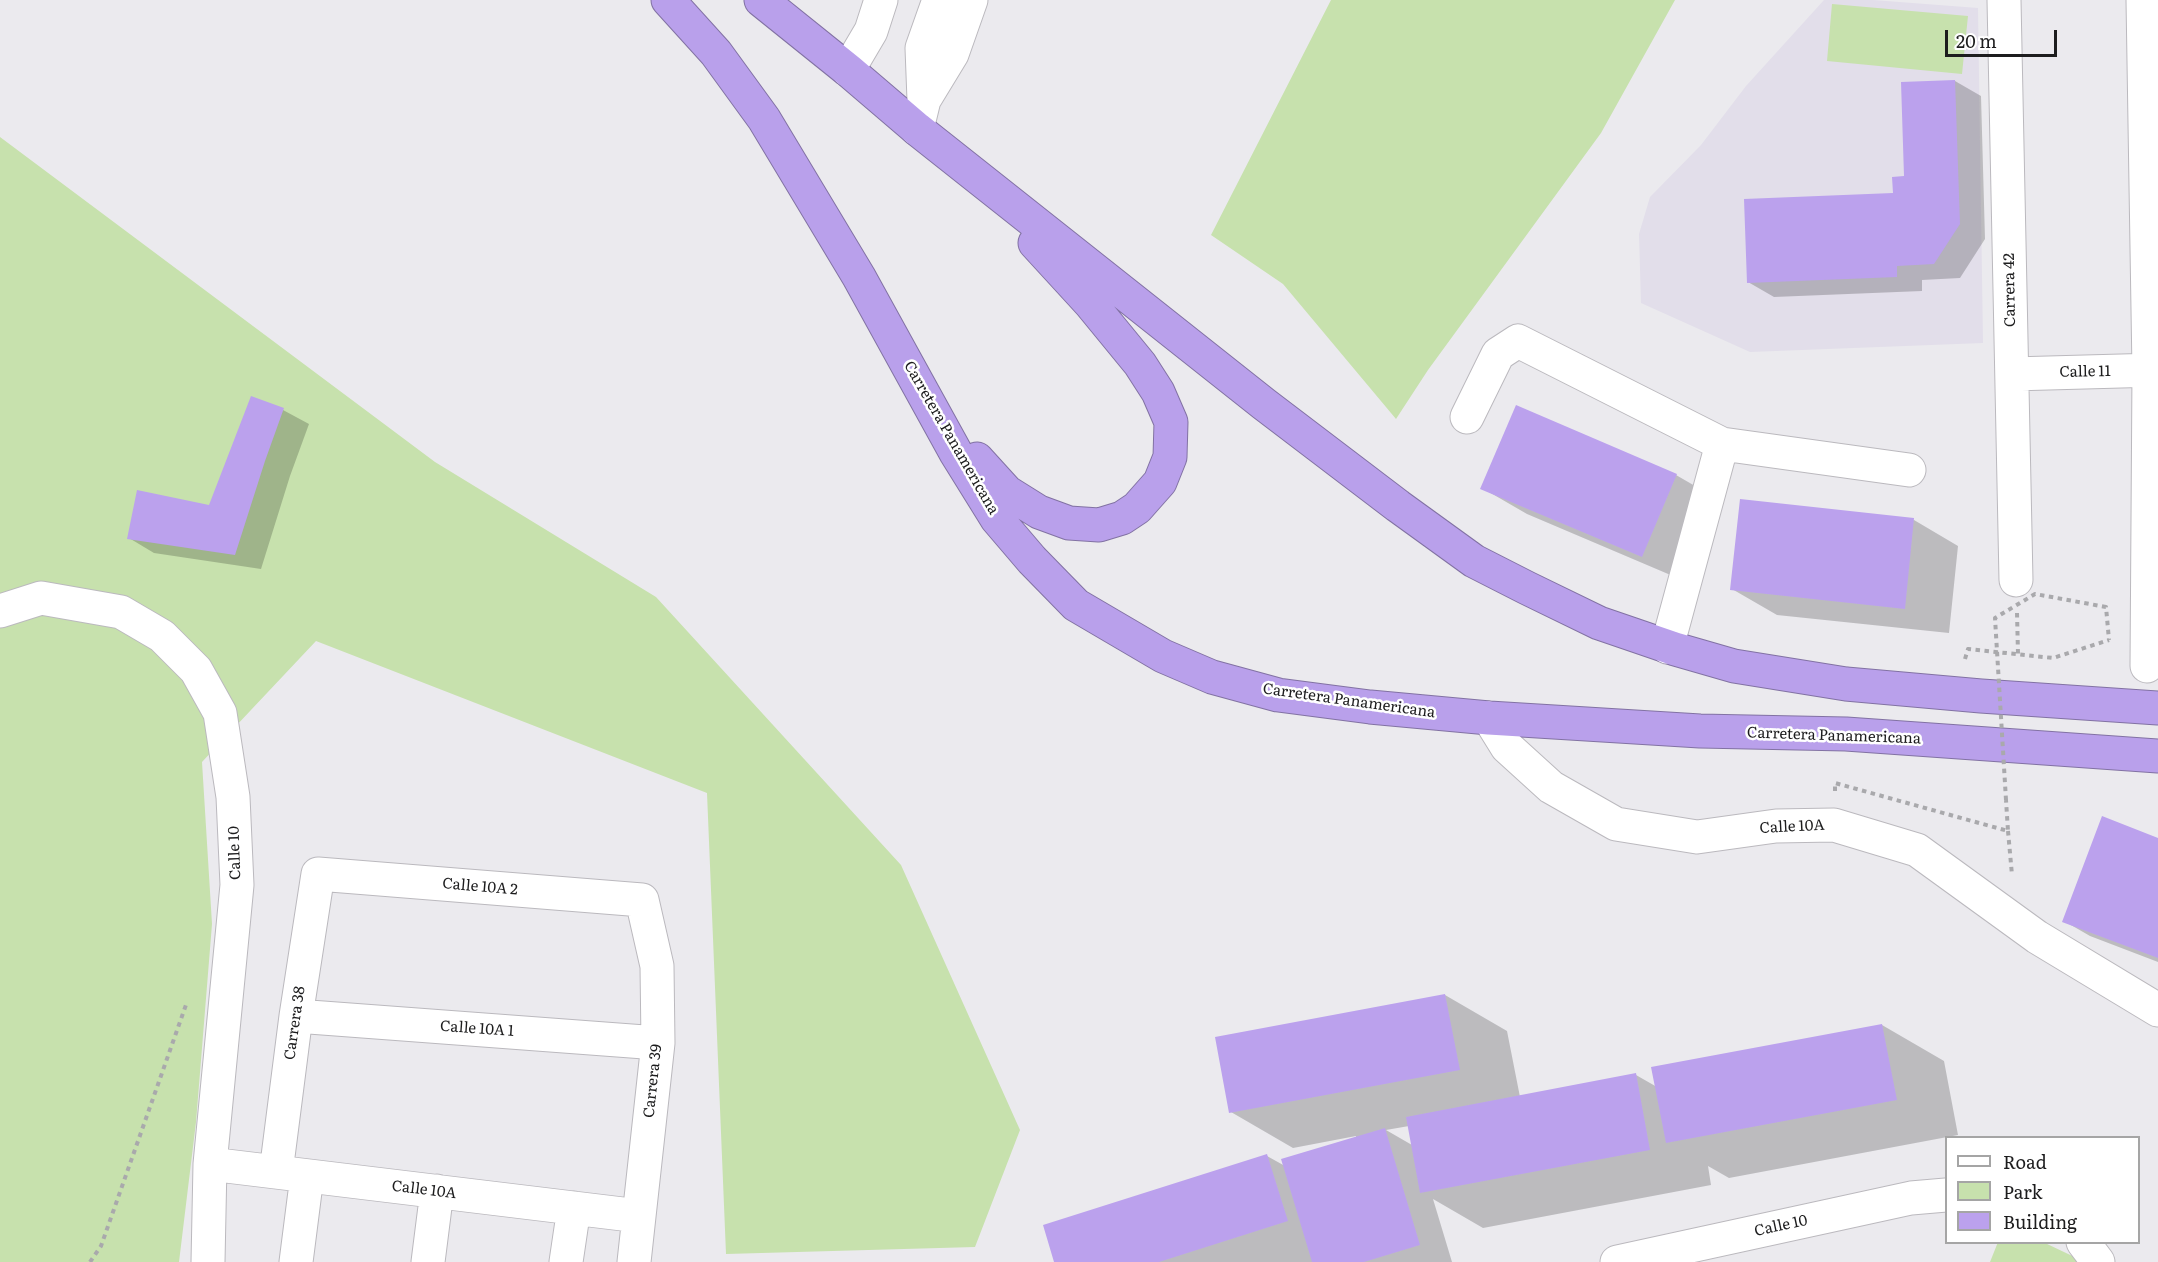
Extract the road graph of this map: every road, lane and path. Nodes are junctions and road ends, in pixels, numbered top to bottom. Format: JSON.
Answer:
{"nodes":[{"id":1,"x":668,"y":0,"type":"edge"},
{"id":2,"x":761,"y":0,"type":"edge"},
{"id":3,"x":881,"y":0,"type":"edge"},
{"id":4,"x":939,"y":0,"type":"edge"},
{"id":5,"x":971,"y":0,"type":"edge"},
{"id":6,"x":2004,"y":0,"type":"edge"},
{"id":7,"x":2143,"y":0,"type":"edge"},
{"id":8,"x":848,"y":70,"type":"junction"},
{"id":9,"x":920,"y":114,"type":"junction"},
{"id":10,"x":962,"y":165,"type":"junction"},
{"id":11,"x":2154,"y":371,"type":"edge"},
{"id":12,"x":2012,"y":374,"type":"junction"},
{"id":13,"x":919,"y":384,"type":"junction"},
{"id":14,"x":1467,"y":417,"type":"dead end"},
{"id":15,"x":1722,"y":444,"type":"junction"},
{"id":16,"x":1909,"y":470,"type":"dead end"},
{"id":17,"x":2016,"y":580,"type":"dead end"},
{"id":18,"x":0,"y":611,"type":"edge"},
{"id":19,"x":1667,"y":647,"type":"junction"},
{"id":20,"x":2147,"y":666,"type":"dead end"},
{"id":21,"x":1955,"y":693,"type":"junction"},
{"id":22,"x":2158,"y":708,"type":"edge"},
{"id":23,"x":1489,"y":718,"type":"junction"},
{"id":24,"x":2158,"y":756,"type":"edge"},
{"id":25,"x":1834,"y":825,"type":"junction"},
{"id":26,"x":318,"y":874,"type":"joint"},
{"id":27,"x":642,"y":900,"type":"joint"},
{"id":28,"x":191,"y":993,"type":"dead end"},
{"id":29,"x":2158,"y":1010,"type":"edge"},
{"id":30,"x":296,"y":1016,"type":"junction"},
{"id":31,"x":658,"y":1043,"type":"junction"},
{"id":32,"x":210,"y":1164,"type":"junction"},
{"id":33,"x":292,"y":1174,"type":"junction"},
{"id":34,"x":437,"y":1191,"type":"junction"},
{"id":35,"x":1945,"y":1195,"type":"edge"},
{"id":36,"x":574,"y":1208,"type":"junction"},
{"id":37,"x":639,"y":1216,"type":"junction"},
{"id":38,"x":2084,"y":1244,"type":"edge"},
{"id":39,"x":90,"y":1262,"type":"edge"},
{"id":40,"x":208,"y":1262,"type":"edge"},
{"id":41,"x":296,"y":1262,"type":"edge"},
{"id":42,"x":428,"y":1262,"type":"edge"},
{"id":43,"x":566,"y":1262,"type":"edge"},
{"id":44,"x":634,"y":1262,"type":"edge"},
{"id":45,"x":1617,"y":1262,"type":"edge"},
{"id":46,"x":2098,"y":1262,"type":"edge"}],
"edges":[{"from":1,"to":13,"type":"highway","name":"Carretera Panamericana"},
{"from":2,"to":8,"type":"highway"},
{"from":3,"to":8,"type":"street"},
{"from":4,"to":9,"type":"street"},
{"from":5,"to":9,"type":"street"},
{"from":6,"to":12,"type":"street","name":"Carrera 42"},
{"from":7,"to":11,"type":"street"},
{"from":8,"to":9,"type":"highway"},
{"from":9,"to":10,"type":"highway"},
{"from":10,"to":13,"type":"highway"},
{"from":10,"to":19,"type":"highway"},
{"from":11,"to":12,"type":"street","name":"Calle 11"},
{"from":11,"to":20,"type":"street"},
{"from":12,"to":17,"type":"street","name":"Carrera 42"},
{"from":13,"to":23,"type":"highway","name":"Carretera Panamericana"},
{"from":14,"to":15,"type":"street"},
{"from":15,"to":16,"type":"street"},
{"from":15,"to":19,"type":"street"},
{"from":18,"to":32,"type":"street","name":"Calle 10"},
{"from":19,"to":21,"type":"highway"},
{"from":21,"to":22,"type":"highway"},
{"from":21,"to":25,"type":"path","bridge":true},
{"from":23,"to":24,"type":"highway","name":"Carretera Panamericana"},
{"from":23,"to":25,"type":"street","name":"Calle 10A"},
{"from":25,"to":29,"type":"street","name":"Calle 10A"},
{"from":26,"to":27,"type":"street","name":"Calle 10A 2"},
{"from":26,"to":30,"type":"street","name":"Carrera 38"},
{"from":27,"to":31,"type":"street","name":"Carrera 39"},
{"from":28,"to":39,"type":"path"},
{"from":30,"to":31,"type":"street","name":"Calle 10A 1"},
{"from":30,"to":33,"type":"street","name":"Carrera 38"},
{"from":31,"to":37,"type":"street","name":"Carrera 39"},
{"from":32,"to":33,"type":"street","name":"Calle 10A"},
{"from":32,"to":40,"type":"street","name":"Calle 10"},
{"from":33,"to":34,"type":"street","name":"Calle 10A"},
{"from":33,"to":41,"type":"street","name":"Carrera 38"},
{"from":34,"to":36,"type":"street","name":"Calle 10A"},
{"from":34,"to":42,"type":"street"},
{"from":35,"to":45,"type":"street","name":"Calle 10"},
{"from":36,"to":37,"type":"street","name":"Calle 10A"},
{"from":36,"to":43,"type":"street"},
{"from":37,"to":44,"type":"street","name":"Carrera 39"},
{"from":38,"to":46,"type":"street"}]}
